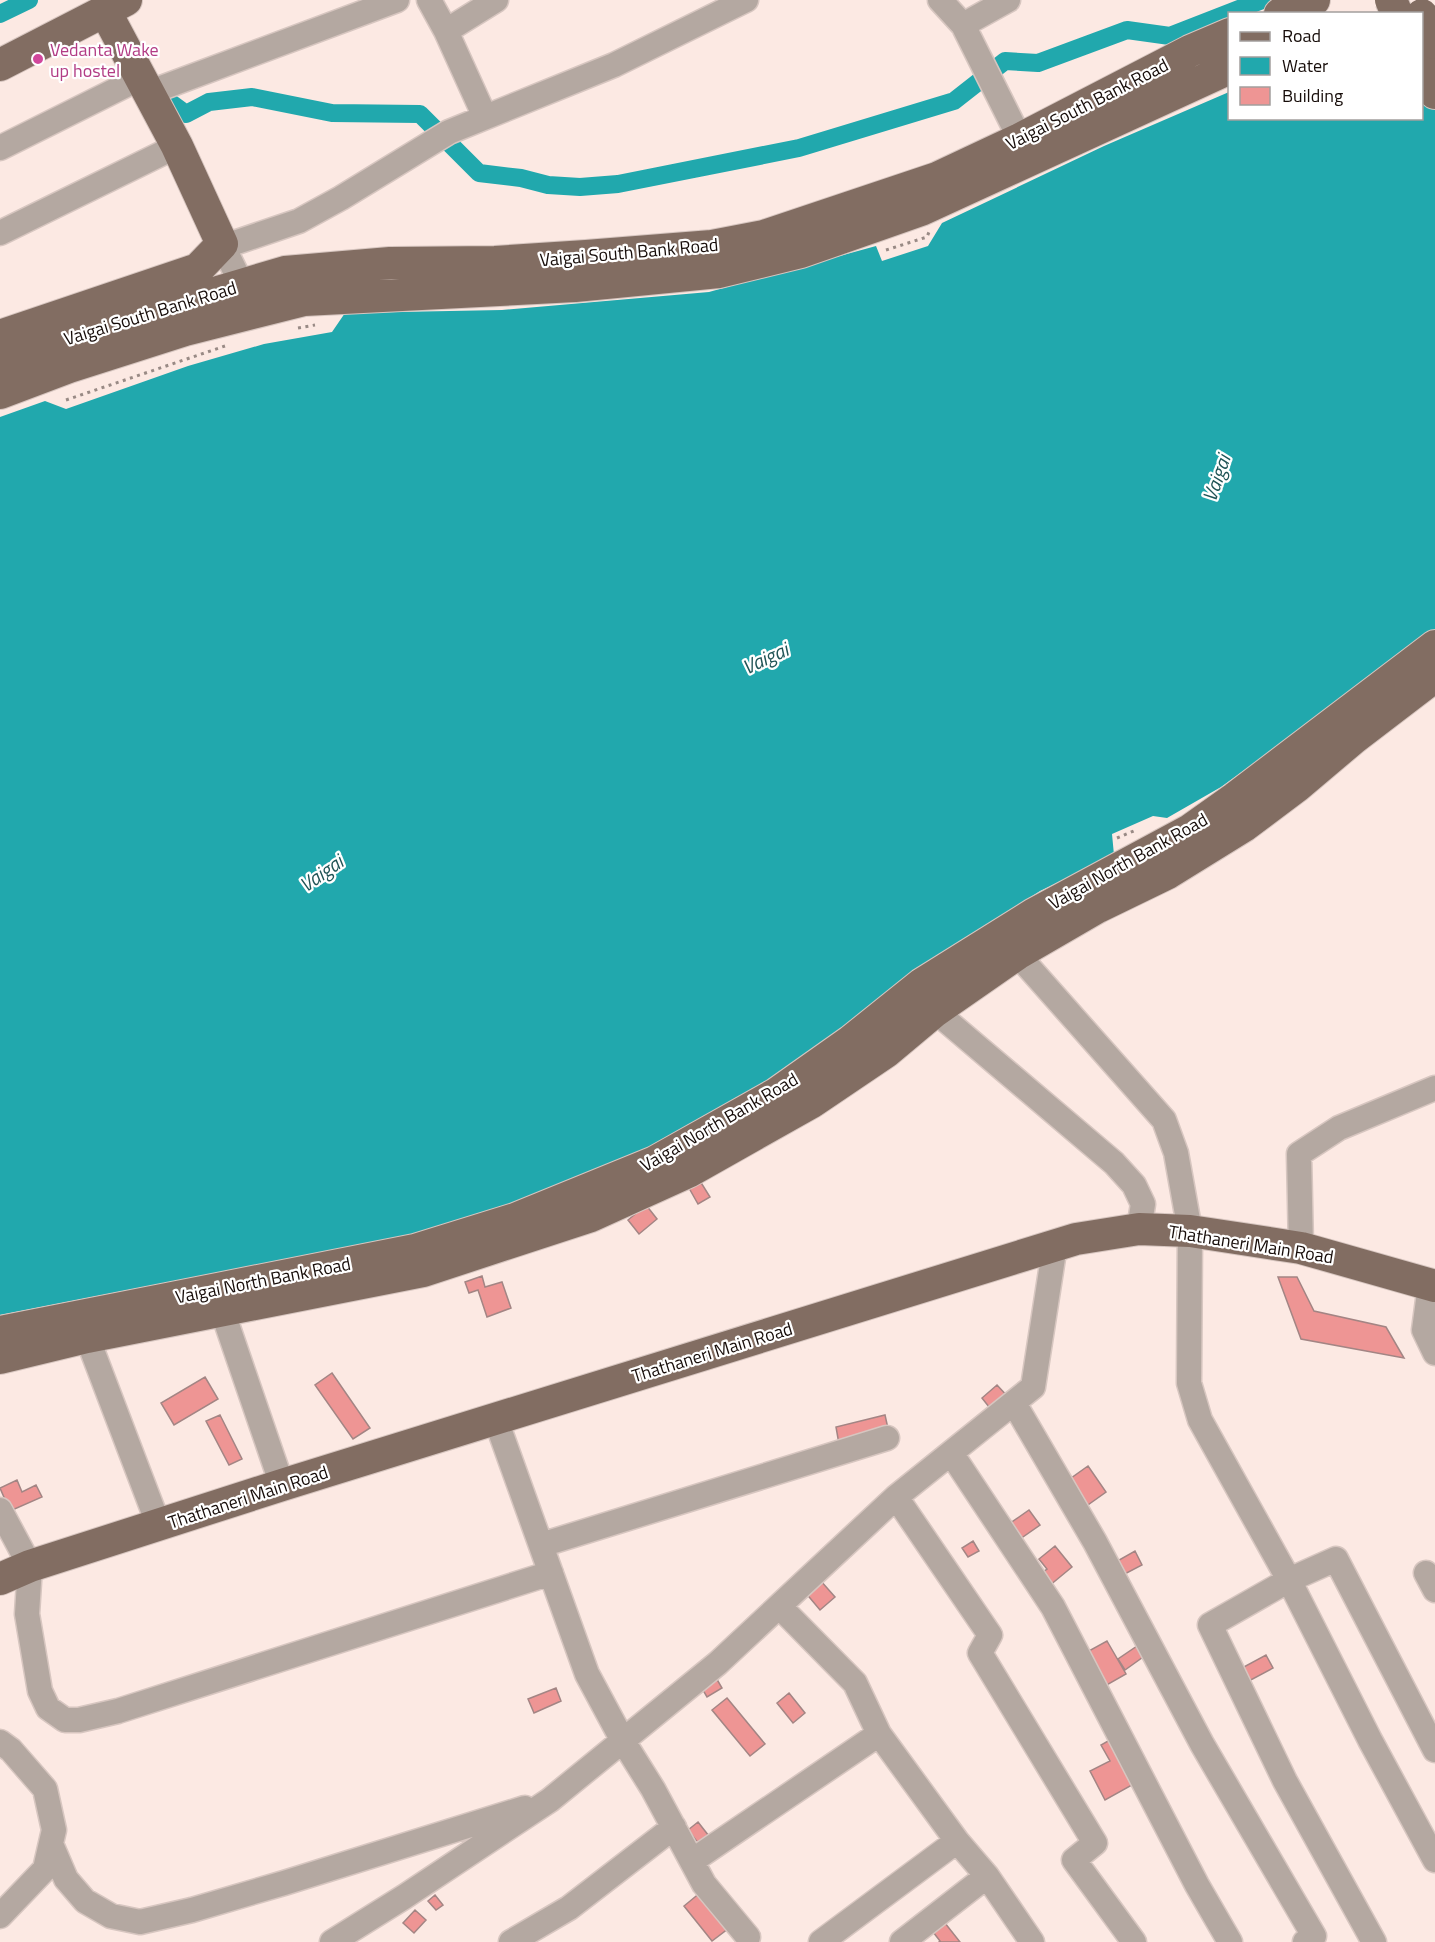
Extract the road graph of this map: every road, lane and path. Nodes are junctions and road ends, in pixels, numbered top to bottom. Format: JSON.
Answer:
{"nodes":[{"id":1,"x":397,"y":0,"type":"edge"},
{"id":2,"x":429,"y":0,"type":"edge"},
{"id":3,"x":496,"y":0,"type":"edge"},
{"id":4,"x":746,"y":0,"type":"edge"},
{"id":5,"x":940,"y":0,"type":"edge"},
{"id":6,"x":1008,"y":0,"type":"edge"},
{"id":7,"x":1314,"y":0,"type":"edge"},
{"id":8,"x":1407,"y":0,"type":"edge"},
{"id":9,"x":107,"y":4,"type":"edge"},
{"id":10,"x":1285,"y":12,"type":"edge"},
{"id":11,"x":1386,"y":12,"type":"edge"},
{"id":12,"x":1423,"y":18,"type":"edge"},
{"id":13,"x":963,"y":25,"type":"junction"},
{"id":14,"x":446,"y":31,"type":"junction"},
{"id":15,"x":1228,"y":35,"type":"edge"},
{"id":16,"x":1435,"y":43,"type":"edge"},
{"id":17,"x":0,"y":47,"type":"edge"},
{"id":18,"x":0,"y":65,"type":"edge"},
{"id":19,"x":1423,"y":67,"type":"edge"},
{"id":20,"x":1228,"y":69,"type":"edge"},
{"id":21,"x":151,"y":87,"type":"junction"},
{"id":22,"x":1435,"y":93,"type":"edge"},
{"id":23,"x":485,"y":117,"type":"junction"},
{"id":24,"x":1020,"y":139,"type":"junction"},
{"id":25,"x":177,"y":146,"type":"junction"},
{"id":26,"x":0,"y":148,"type":"edge"},
{"id":27,"x":0,"y":233,"type":"edge"},
{"id":28,"x":222,"y":244,"type":"junction"},
{"id":29,"x":242,"y":285,"type":"junction"},
{"id":30,"x":326,"y":323,"type":"dead end"},
{"id":31,"x":290,"y":329,"type":"dead end"},
{"id":32,"x":0,"y":336,"type":"edge"},
{"id":33,"x":233,"y":344,"type":"dead end"},
{"id":34,"x":0,"y":362,"type":"edge"},
{"id":35,"x":0,"y":393,"type":"edge"},
{"id":36,"x":66,"y":400,"type":"dead end"},
{"id":37,"x":1435,"y":646,"type":"edge"},
{"id":38,"x":1435,"y":676,"type":"edge"},
{"id":39,"x":1017,"y":954,"type":"junction"},
{"id":40,"x":935,"y":1011,"type":"junction"},
{"id":41,"x":1435,"y":1088,"type":"edge"},
{"id":42,"x":1139,"y":1229,"type":"junction"},
{"id":43,"x":1190,"y":1231,"type":"junction"},
{"id":44,"x":1054,"y":1245,"type":"junction"},
{"id":45,"x":1301,"y":1248,"type":"junction"},
{"id":46,"x":1433,"y":1285,"type":"edge"},
{"id":47,"x":222,"y":1310,"type":"junction"},
{"id":48,"x":0,"y":1332,"type":"edge"},
{"id":49,"x":87,"y":1337,"type":"junction"},
{"id":50,"x":1435,"y":1353,"type":"edge"},
{"id":51,"x":0,"y":1358,"type":"edge"},
{"id":52,"x":1014,"y":1403,"type":"junction"},
{"id":53,"x":496,"y":1420,"type":"junction"},
{"id":54,"x":887,"y":1438,"type":"dead end"},
{"id":55,"x":951,"y":1453,"type":"junction"},
{"id":56,"x":282,"y":1485,"type":"junction"},
{"id":57,"x":896,"y":1497,"type":"junction"},
{"id":58,"x":0,"y":1510,"type":"edge"},
{"id":59,"x":159,"y":1526,"type":"junction"},
{"id":60,"x":541,"y":1545,"type":"junction"},
{"id":61,"x":30,"y":1566,"type":"junction"},
{"id":62,"x":550,"y":1573,"type":"junction"},
{"id":63,"x":0,"y":1579,"type":"edge"},
{"id":64,"x":1289,"y":1580,"type":"junction"},
{"id":65,"x":779,"y":1606,"type":"junction"},
{"id":66,"x":1428,"y":1720,"type":"edge"},
{"id":67,"x":879,"y":1734,"type":"junction"},
{"id":68,"x":623,"y":1740,"type":"junction"},
{"id":69,"x":0,"y":1742,"type":"edge"},
{"id":70,"x":1435,"y":1750,"type":"edge"},
{"id":71,"x":550,"y":1800,"type":"junction"},
{"id":72,"x":674,"y":1827,"type":"junction"},
{"id":73,"x":957,"y":1841,"type":"junction"},
{"id":74,"x":51,"y":1844,"type":"junction"},
{"id":75,"x":1435,"y":1860,"type":"edge"},
{"id":76,"x":692,"y":1861,"type":"junction"},
{"id":77,"x":987,"y":1876,"type":"junction"},
{"id":78,"x":0,"y":1916,"type":"edge"},
{"id":79,"x":747,"y":1940,"type":"edge"},
{"id":80,"x":332,"y":1942,"type":"edge"},
{"id":81,"x":511,"y":1942,"type":"edge"},
{"id":82,"x":821,"y":1942,"type":"edge"},
{"id":83,"x":902,"y":1942,"type":"edge"},
{"id":84,"x":1032,"y":1942,"type":"edge"},
{"id":85,"x":1134,"y":1942,"type":"edge"},
{"id":86,"x":1230,"y":1942,"type":"edge"},
{"id":87,"x":1305,"y":1942,"type":"edge"},
{"id":88,"x":1374,"y":1942,"type":"edge"}],
"edges":[{"from":1,"to":21,"type":"street"},
{"from":2,"to":14,"type":"street"},
{"from":3,"to":14,"type":"street"},
{"from":4,"to":23,"type":"street"},
{"from":5,"to":13,"type":"street"},
{"from":6,"to":13,"type":"street"},
{"from":7,"to":10,"type":"main road"},
{"from":8,"to":11,"type":"main road"},
{"from":9,"to":17,"type":"main road"},
{"from":9,"to":18,"type":"main road"},
{"from":9,"to":21,"type":"main road"},
{"from":12,"to":16,"type":"main road","bridge":true},
{"from":13,"to":24,"type":"street"},
{"from":14,"to":23,"type":"street"},
{"from":15,"to":24,"type":"main road","name":"Vaigai South Bank Road"},
{"from":19,"to":22,"type":"main road"},
{"from":20,"to":35,"type":"main road","name":"Vaigai South Bank Road"},
{"from":21,"to":25,"type":"main road"},
{"from":21,"to":26,"type":"street"},
{"from":23,"to":28,"type":"street"},
{"from":24,"to":29,"type":"main road","name":"Vaigai South Bank Road"},
{"from":25,"to":27,"type":"street"},
{"from":25,"to":28,"type":"main road"},
{"from":28,"to":29,"type":"street"},
{"from":28,"to":32,"type":"main road"},
{"from":29,"to":34,"type":"main road","name":"Vaigai South Bank Road"},
{"from":30,"to":31,"type":"path"},
{"from":33,"to":36,"type":"path"},
{"from":37,"to":48,"type":"main road","name":"Vaigai North Bank Road"},
{"from":38,"to":39,"type":"main road","name":"Vaigai North Bank Road"},
{"from":39,"to":40,"type":"main road","name":"Vaigai North Bank Road"},
{"from":39,"to":43,"type":"street"},
{"from":40,"to":42,"type":"street"},
{"from":40,"to":47,"type":"main road","name":"Vaigai North Bank Road"},
{"from":41,"to":45,"type":"street"},
{"from":42,"to":43,"type":"main road","name":"Thathaneri Main Road"},
{"from":42,"to":44,"type":"main road","name":"Thathaneri Main Road"},
{"from":43,"to":45,"type":"main road","name":"Thathaneri Main Road"},
{"from":43,"to":64,"type":"street"},
{"from":44,"to":52,"type":"street"},
{"from":44,"to":53,"type":"main road","name":"Thathaneri Main Road"},
{"from":45,"to":46,"type":"main road","name":"Thathaneri Main Road"},
{"from":46,"to":50,"type":"street"},
{"from":47,"to":49,"type":"main road","name":"Vaigai North Bank Road"},
{"from":47,"to":56,"type":"street"},
{"from":49,"to":51,"type":"main road","name":"Vaigai North Bank Road"},
{"from":49,"to":59,"type":"street"},
{"from":52,"to":55,"type":"street"},
{"from":52,"to":87,"type":"street"},
{"from":53,"to":56,"type":"main road","name":"Thathaneri Main Road"},
{"from":53,"to":60,"type":"street"},
{"from":54,"to":60,"type":"street"},
{"from":55,"to":57,"type":"street"},
{"from":55,"to":86,"type":"street"},
{"from":56,"to":59,"type":"main road","name":"Thathaneri Main Road"},
{"from":57,"to":65,"type":"street"},
{"from":57,"to":85,"type":"street"},
{"from":58,"to":61,"type":"street"},
{"from":59,"to":61,"type":"main road","name":"Thathaneri Main Road"},
{"from":60,"to":62,"type":"street"},
{"from":61,"to":62,"type":"street"},
{"from":61,"to":63,"type":"main road","name":"Thathaneri Main Road"},
{"from":62,"to":68,"type":"street"},
{"from":64,"to":66,"type":"street"},
{"from":64,"to":75,"type":"street"},
{"from":64,"to":88,"type":"street"},
{"from":65,"to":67,"type":"street"},
{"from":65,"to":68,"type":"street"},
{"from":66,"to":70,"type":"street"},
{"from":67,"to":73,"type":"street"},
{"from":67,"to":76,"type":"street"},
{"from":68,"to":71,"type":"street"},
{"from":68,"to":72,"type":"street"},
{"from":69,"to":74,"type":"street"},
{"from":71,"to":74,"type":"street"},
{"from":71,"to":80,"type":"street"},
{"from":72,"to":76,"type":"street"},
{"from":72,"to":81,"type":"street"},
{"from":73,"to":77,"type":"street"},
{"from":73,"to":82,"type":"street"},
{"from":74,"to":78,"type":"street"},
{"from":76,"to":79,"type":"street"},
{"from":77,"to":83,"type":"street"},
{"from":77,"to":84,"type":"street"}]}
